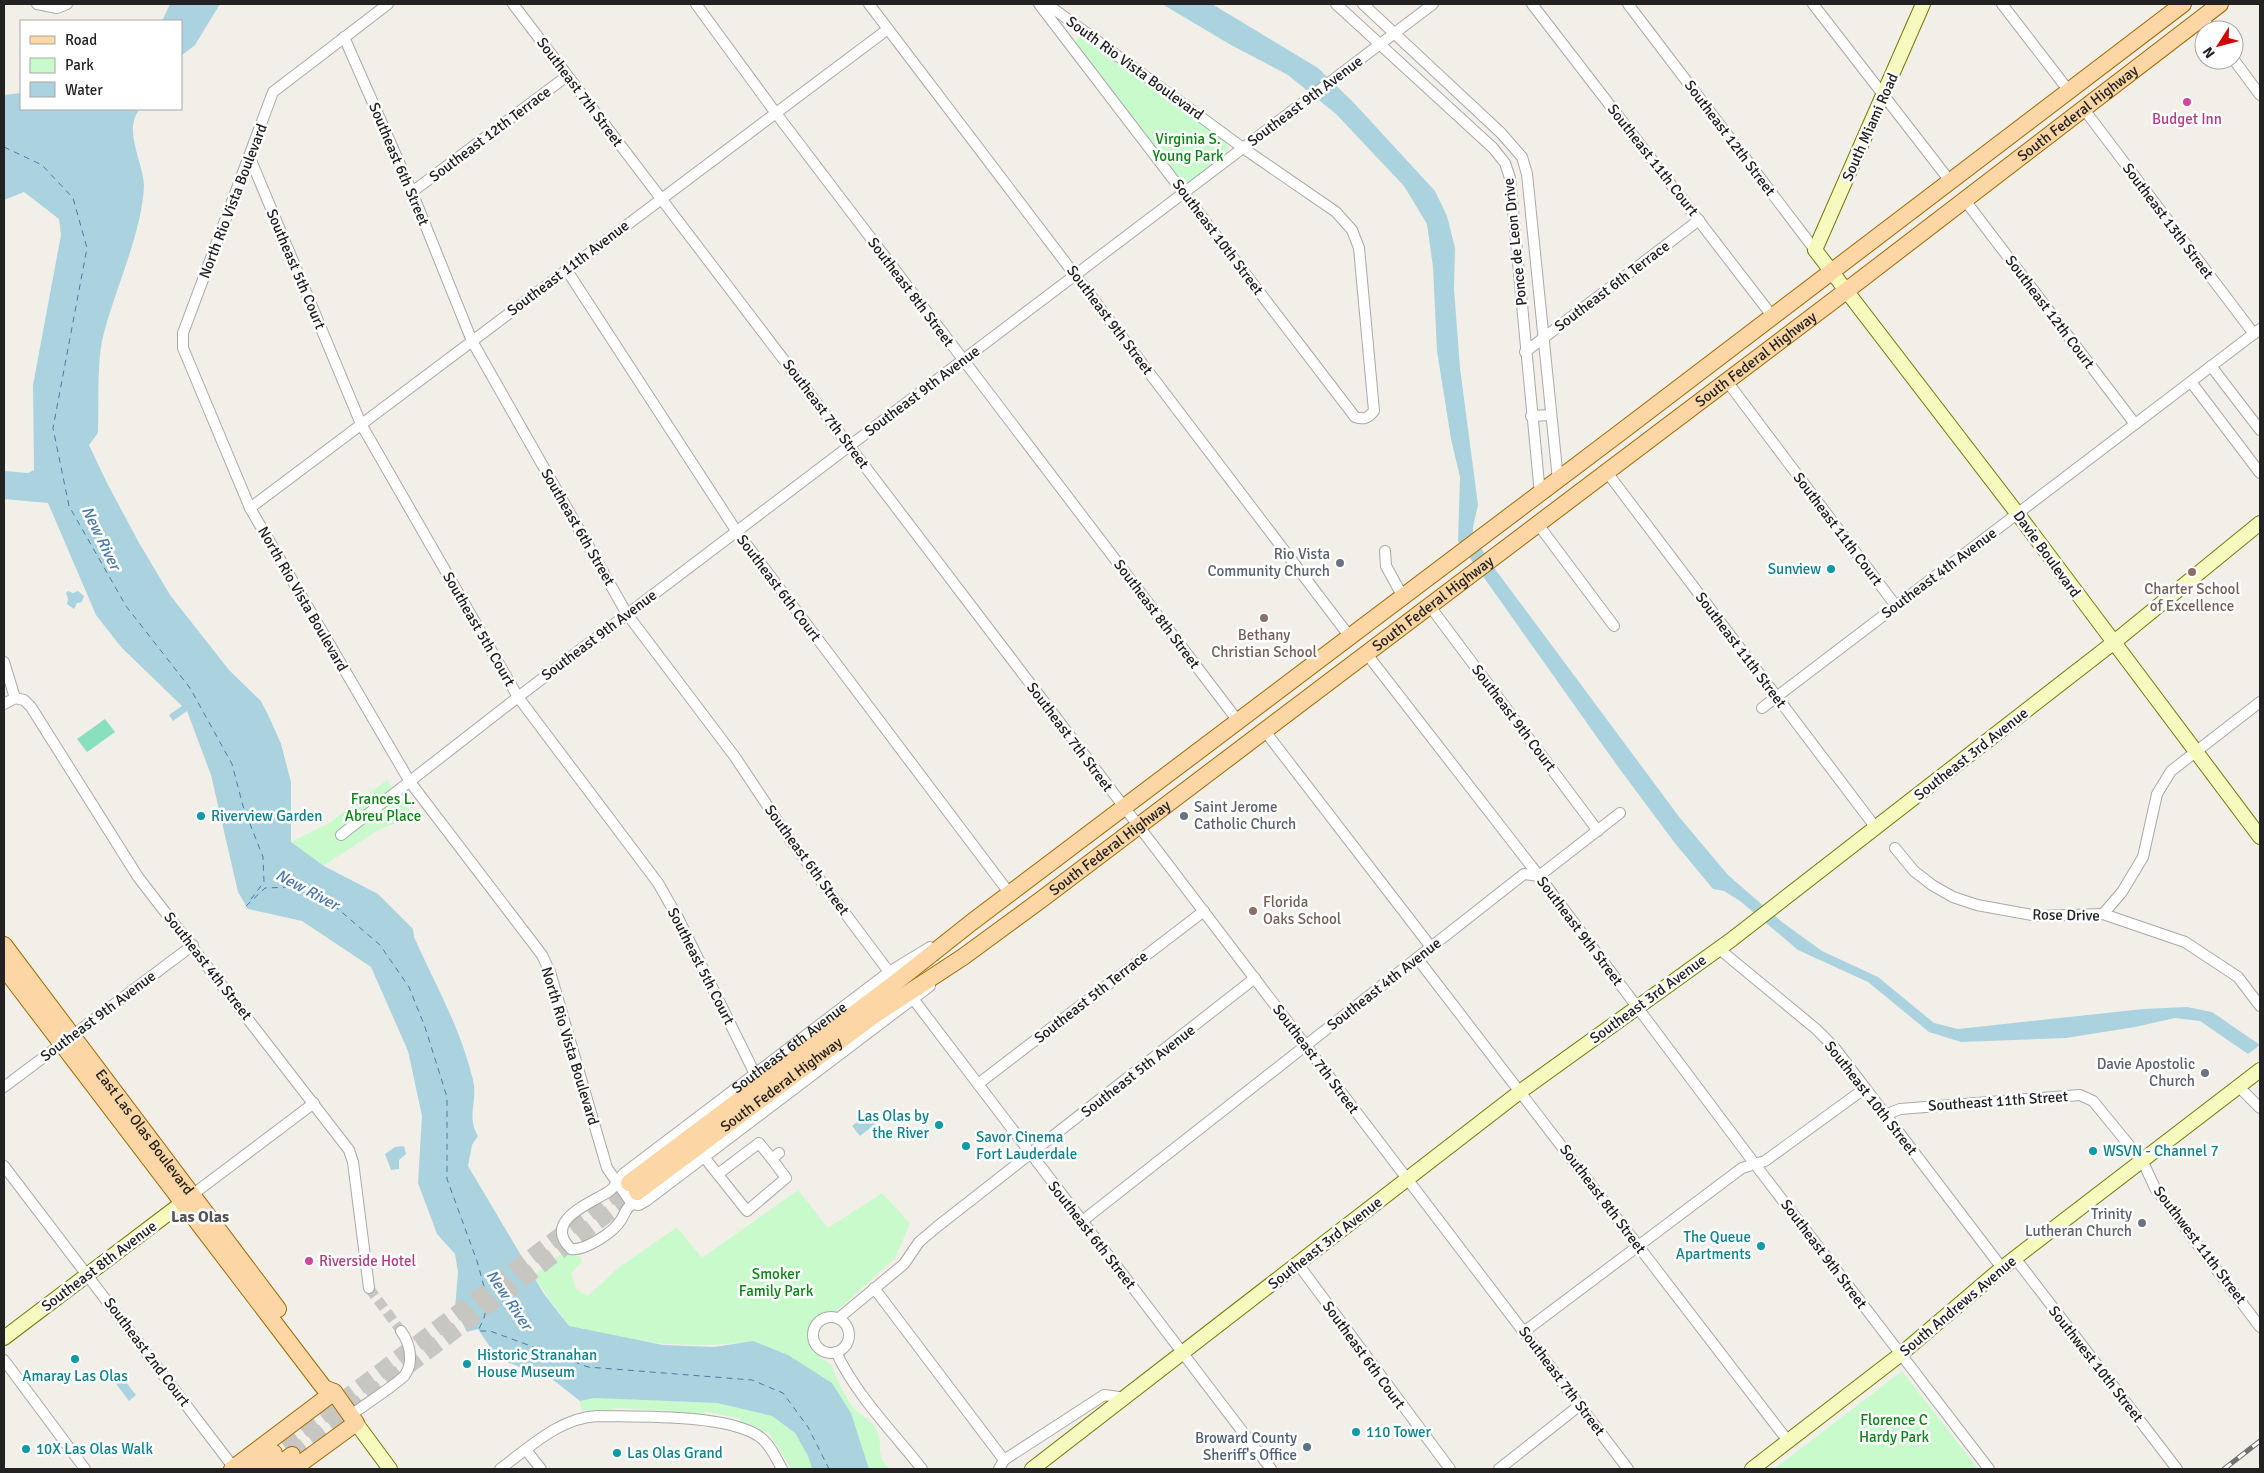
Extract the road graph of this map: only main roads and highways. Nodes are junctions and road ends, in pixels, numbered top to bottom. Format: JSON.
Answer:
{"nodes":[{"id":1,"x":1923,"y":4,"type":"edge"},
{"id":2,"x":2183,"y":4,"type":"edge"},
{"id":3,"x":2220,"y":4,"type":"edge"},
{"id":4,"x":2210,"y":20,"type":"edge"},
{"id":5,"x":2194,"y":33,"type":"edge"},
{"id":6,"x":2091,"y":74,"type":"junction"},
{"id":7,"x":2069,"y":91,"type":"junction"},
{"id":8,"x":2083,"y":108,"type":"junction"},
{"id":9,"x":2056,"y":129,"type":"junction"},
{"id":10,"x":1815,"y":250,"type":"joint"},
{"id":11,"x":1832,"y":271,"type":"junction"},
{"id":12,"x":1846,"y":291,"type":"junction"},
{"id":13,"x":1617,"y":436,"type":"junction"},
{"id":14,"x":1606,"y":471,"type":"junction"},
{"id":15,"x":1558,"y":480,"type":"junction"},
{"id":16,"x":1538,"y":523,"type":"junction"},
{"id":17,"x":2260,"y":523,"type":"edge"},
{"id":18,"x":1380,"y":614,"type":"junction"},
{"id":19,"x":1350,"y":638,"type":"junction"},
{"id":20,"x":2113,"y":643,"type":"junction"},
{"id":21,"x":1366,"y":653,"type":"junction"},
{"id":22,"x":1338,"y":674,"type":"junction"},
{"id":23,"x":2260,"y":837,"type":"edge"},
{"id":24,"x":4,"y":945,"type":"edge"},
{"id":25,"x":4,"y":968,"type":"edge"},
{"id":26,"x":67,"y":1040,"type":"junction"},
{"id":27,"x":2260,"y":1070,"type":"edge"},
{"id":28,"x":187,"y":1199,"type":"junction"},
{"id":29,"x":4,"y":1338,"type":"edge"},
{"id":30,"x":334,"y":1392,"type":"junction"},
{"id":31,"x":353,"y":1419,"type":"junction"},
{"id":32,"x":289,"y":1456,"type":"edge"},
{"id":33,"x":233,"y":1469,"type":"edge"},
{"id":34,"x":252,"y":1469,"type":"edge"},
{"id":35,"x":273,"y":1469,"type":"edge"},
{"id":36,"x":390,"y":1469,"type":"edge"},
{"id":37,"x":1032,"y":1469,"type":"edge"},
{"id":38,"x":1752,"y":1469,"type":"edge"}],
"edges":[{"from":1,"to":10,"type":"main road","name":"South Miami Road"},
{"from":2,"to":6,"type":"main road","name":"South Federal Highway"},
{"from":3,"to":4,"type":"main road","name":"South Federal Highway"},
{"from":5,"to":8,"type":"main road","name":"South Federal Highway"},
{"from":6,"to":7,"type":"main road","name":"South Federal Highway"},
{"from":6,"to":8,"type":"main road"},
{"from":7,"to":9,"type":"main road"},
{"from":7,"to":11,"type":"main road","name":"South Federal Highway"},
{"from":8,"to":9,"type":"main road","name":"South Federal Highway"},
{"from":9,"to":12,"type":"main road","name":"South Federal Highway"},
{"from":10,"to":11,"type":"main road","name":"Southeast 12th Street"},
{"from":11,"to":12,"type":"main road","name":"Davie Boulevard"},
{"from":11,"to":13,"type":"main road","name":"South Federal Highway"},
{"from":12,"to":14,"type":"main road","name":"South Federal Highway"},
{"from":12,"to":20,"type":"main road","name":"Davie Boulevard"},
{"from":13,"to":14,"type":"main road"},
{"from":13,"to":15,"type":"main road","name":"South Federal Highway"},
{"from":14,"to":16,"type":"main road","name":"South Federal Highway"},
{"from":15,"to":16,"type":"main road"},
{"from":15,"to":18,"type":"main road","name":"South Federal Highway"},
{"from":16,"to":21,"type":"main road","name":"South Federal Highway"},
{"from":17,"to":20,"type":"main road","name":"Southeast 3rd Avenue"},
{"from":18,"to":19,"type":"main road","name":"South Federal Highway"},
{"from":18,"to":21,"type":"main road"},
{"from":19,"to":22,"type":"main road"},
{"from":19,"to":22,"type":"main road","name":"South Federal Highway"},
{"from":20,"to":23,"type":"main road","name":"Davie Boulevard"},
{"from":20,"to":37,"type":"main road","name":"Southeast 3rd Avenue"},
{"from":21,"to":22,"type":"main road","name":"South Federal Highway"},
{"from":24,"to":26,"type":"main road","name":"East Las Olas Boulevard"},
{"from":25,"to":26,"type":"main road","name":"East Las Olas Boulevard"},
{"from":26,"to":28,"type":"main road","name":"East Las Olas Boulevard"},
{"from":27,"to":38,"type":"main road","name":"South Andrews Avenue"},
{"from":28,"to":29,"type":"main road","name":"Southeast 8th Avenue"},
{"from":28,"to":30,"type":"main road","name":"East Las Olas Boulevard"},
{"from":30,"to":31,"type":"main road","name":"East Las Olas Boulevard"},
{"from":30,"to":33,"type":"main road"},
{"from":31,"to":32,"type":"main road"},
{"from":31,"to":36,"type":"main road","name":"East Las Olas Boulevard"},
{"from":32,"to":34,"type":"main road"},
{"from":32,"to":35,"type":"main road"}]}
